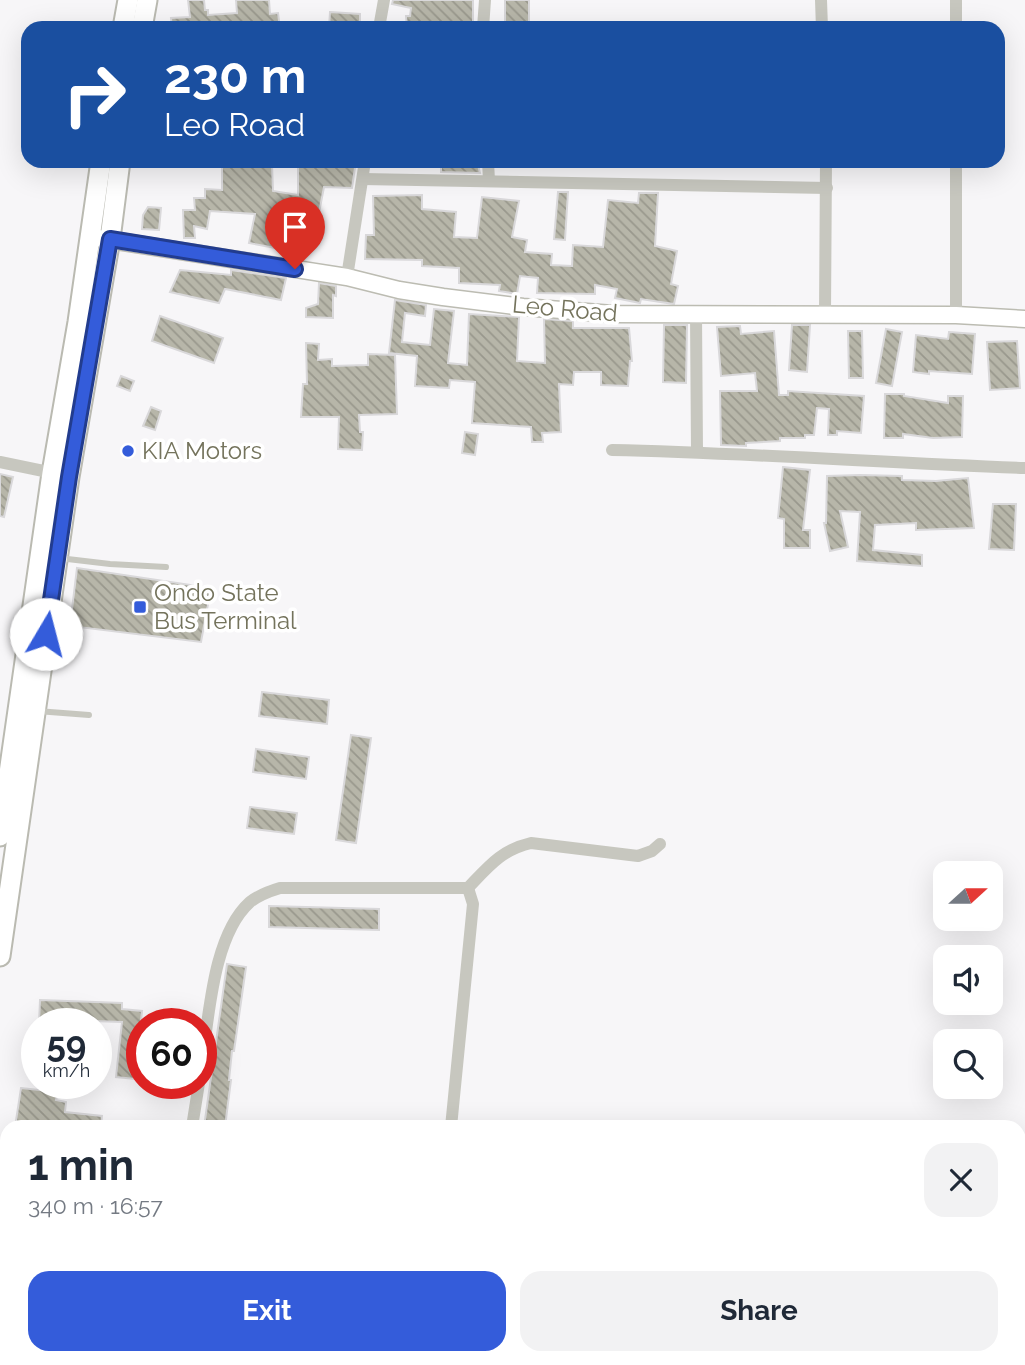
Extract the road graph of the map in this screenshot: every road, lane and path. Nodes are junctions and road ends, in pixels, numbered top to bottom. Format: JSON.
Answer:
{"nodes":[{"id":1,"x":128,"y":0,"type":"edge"},
{"id":2,"x":147,"y":0,"type":"edge"},
{"id":3,"x":384,"y":0,"type":"edge"},
{"id":4,"x":485,"y":0,"type":"edge"},
{"id":5,"x":821,"y":0,"type":"edge"},
{"id":6,"x":956,"y":0,"type":"edge"},
{"id":7,"x":124,"y":21,"type":"edge"},
{"id":8,"x":143,"y":21,"type":"edge"},
{"id":9,"x":380,"y":21,"type":"edge"},
{"id":10,"x":484,"y":21,"type":"edge"},
{"id":11,"x":822,"y":21,"type":"edge"},
{"id":12,"x":956,"y":21,"type":"edge"},
{"id":13,"x":101,"y":168,"type":"edge"},
{"id":14,"x":118,"y":168,"type":"edge"},
{"id":15,"x":364,"y":168,"type":"edge"},
{"id":16,"x":488,"y":168,"type":"edge"},
{"id":17,"x":826,"y":168,"type":"edge"},
{"id":18,"x":956,"y":168,"type":"edge"},
{"id":19,"x":363,"y":179,"type":"junction"},
{"id":20,"x":489,"y":181,"type":"junction"},
{"id":21,"x":827,"y":188,"type":"junction"},
{"id":22,"x":100,"y":238,"type":"junction"},
{"id":23,"x":347,"y":277,"type":"junction"},
{"id":24,"x":696,"y":314,"type":"junction"},
{"id":25,"x":825,"y":314,"type":"junction"},
{"id":26,"x":956,"y":316,"type":"junction"},
{"id":27,"x":1025,"y":319,"type":"edge"},
{"id":28,"x":612,"y":450,"type":"dead end"},
{"id":29,"x":697,"y":452,"type":"junction"},
{"id":30,"x":0,"y":462,"type":"edge"},
{"id":31,"x":1025,"y":468,"type":"edge"},
{"id":32,"x":61,"y":475,"type":"junction"},
{"id":33,"x":57,"y":557,"type":"junction"},
{"id":34,"x":166,"y":567,"type":"dead end"},
{"id":35,"x":35,"y":711,"type":"junction"},
{"id":36,"x":89,"y":715,"type":"dead end"},
{"id":37,"x":0,"y":836,"type":"edge"},
{"id":38,"x":660,"y":844,"type":"dead end"},
{"id":39,"x":468,"y":888,"type":"junction"},
{"id":40,"x":0,"y":956,"type":"edge"},
{"id":41,"x":211,"y":1008,"type":"edge"},
{"id":42,"x":196,"y":1099,"type":"edge"},
{"id":43,"x":193,"y":1120,"type":"edge"},
{"id":44,"x":452,"y":1120,"type":"edge"}],
"edges":[{"from":1,"to":7,"type":"main road"},
{"from":2,"to":8,"type":"main road"},
{"from":3,"to":9,"type":"street"},
{"from":4,"to":10,"type":"street"},
{"from":5,"to":11,"type":"street"},
{"from":6,"to":12,"type":"street"},
{"from":13,"to":22,"type":"main road"},
{"from":14,"to":22,"type":"main road"},
{"from":15,"to":19,"type":"street"},
{"from":16,"to":20,"type":"street"},
{"from":17,"to":21,"type":"street"},
{"from":18,"to":26,"type":"street"},
{"from":19,"to":20,"type":"street"},
{"from":19,"to":23,"type":"street"},
{"from":20,"to":21,"type":"street"},
{"from":21,"to":25,"type":"street"},
{"from":22,"to":23,"type":"street","name":"Leo Road"},
{"from":22,"to":32,"type":"main road"},
{"from":23,"to":24,"type":"street","name":"Leo Road"},
{"from":24,"to":25,"type":"street","name":"Leo Road"},
{"from":24,"to":29,"type":"street"},
{"from":25,"to":26,"type":"street","name":"Leo Road"},
{"from":26,"to":27,"type":"street","name":"Leo Road"},
{"from":28,"to":29,"type":"street"},
{"from":29,"to":31,"type":"street"},
{"from":30,"to":32,"type":"street"},
{"from":32,"to":33,"type":"main road"},
{"from":32,"to":37,"type":"main road"},
{"from":33,"to":34,"type":"lane"},
{"from":33,"to":35,"type":"main road"},
{"from":35,"to":36,"type":"lane"},
{"from":35,"to":40,"type":"main road"},
{"from":38,"to":39,"type":"street"},
{"from":39,"to":41,"type":"street"},
{"from":39,"to":44,"type":"street"},
{"from":42,"to":43,"type":"street"}]}
